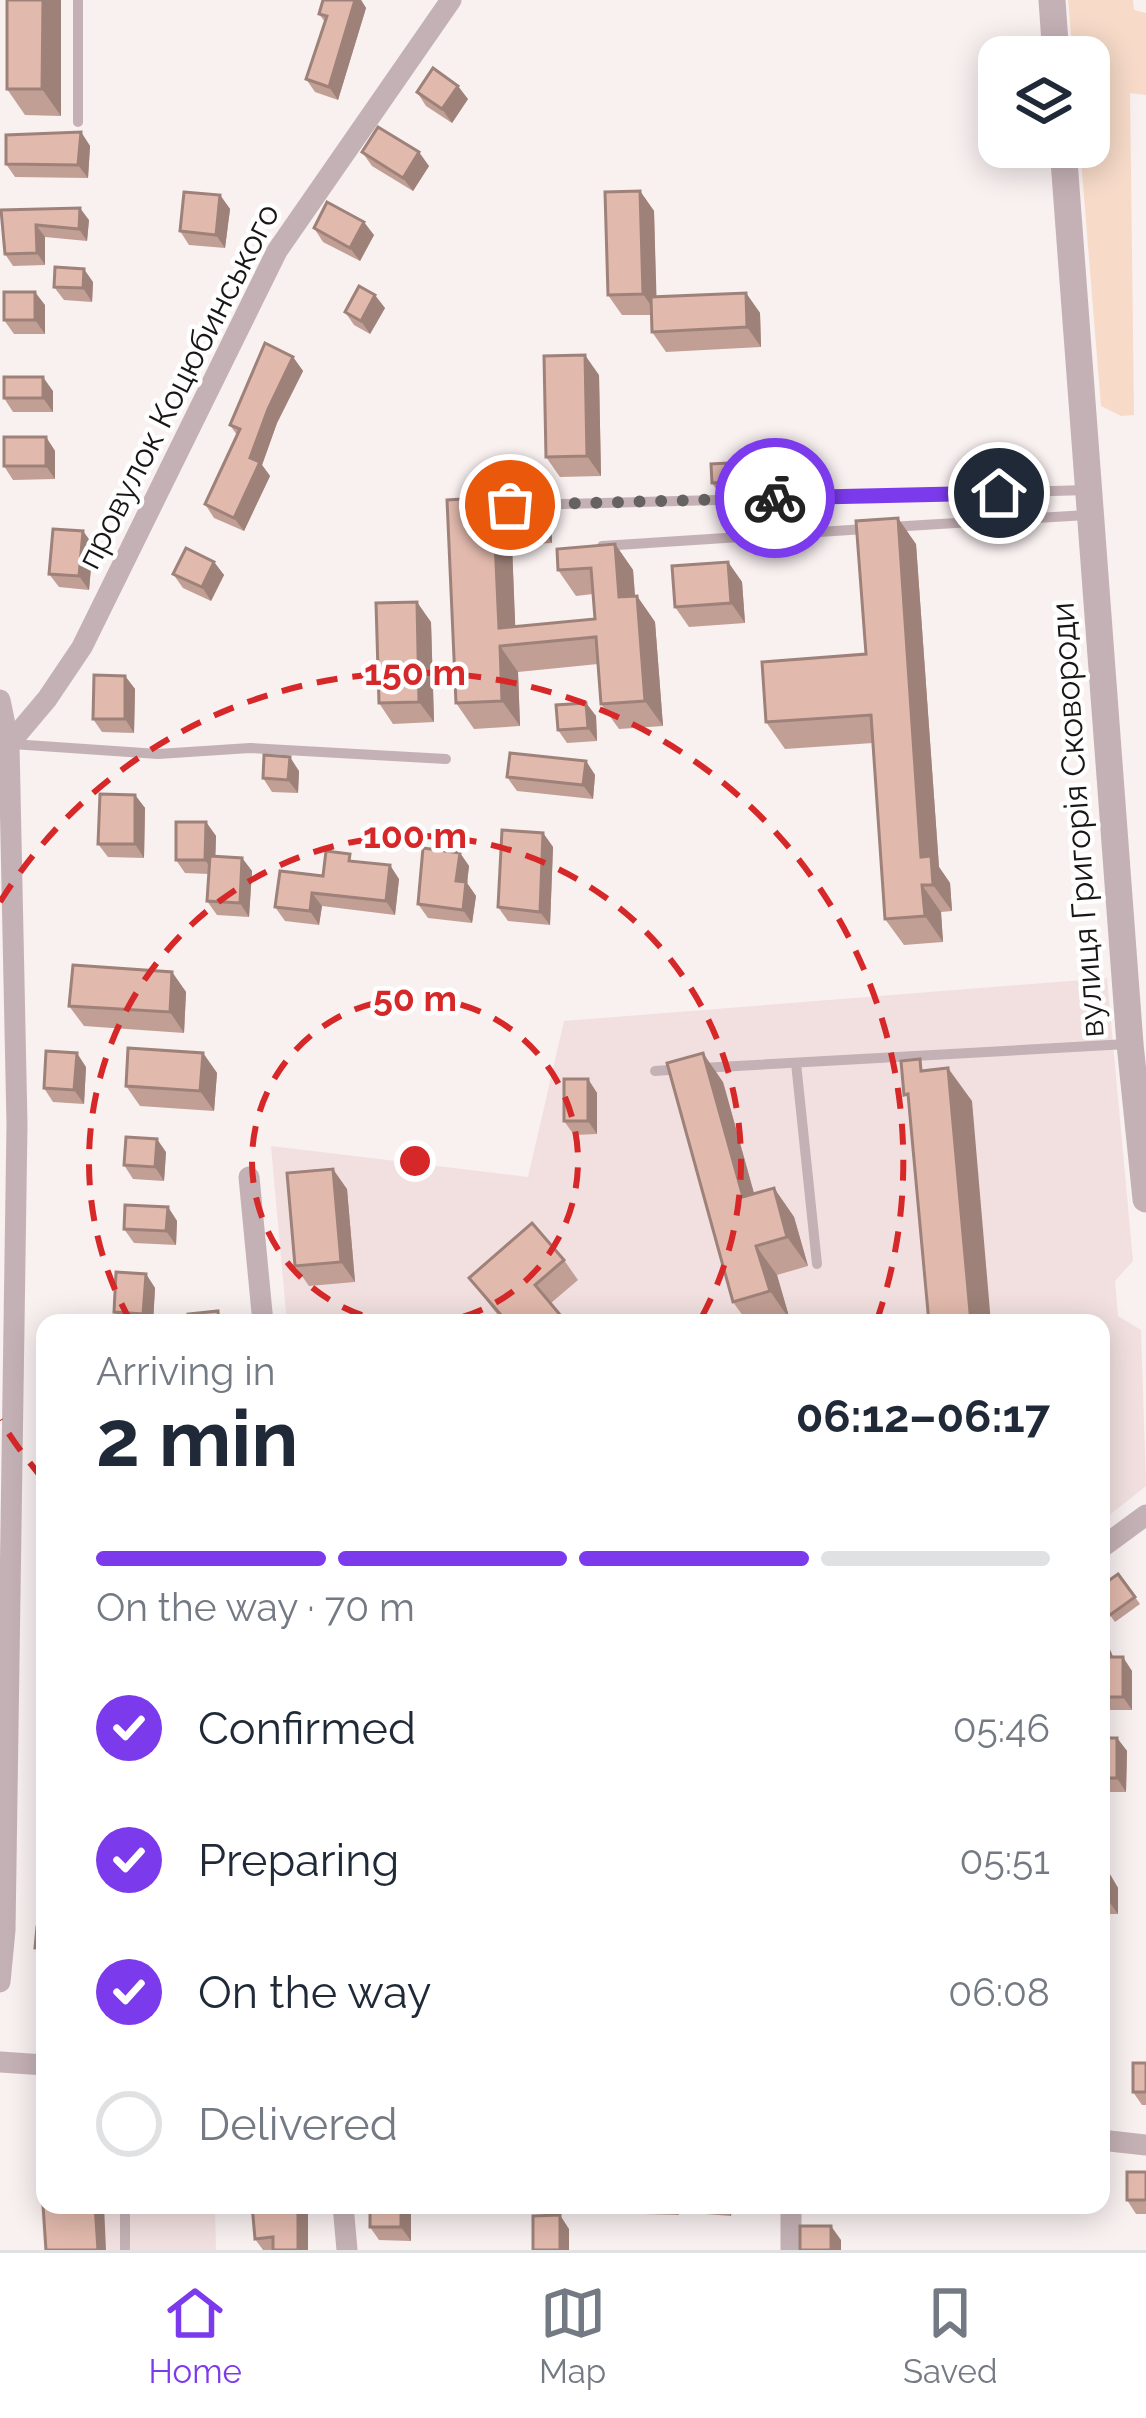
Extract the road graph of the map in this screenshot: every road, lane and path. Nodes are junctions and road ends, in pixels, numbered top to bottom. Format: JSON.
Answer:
{"nodes":[{"id":1,"x":77,"y":0,"type":"edge"},
{"id":2,"x":451,"y":0,"type":"edge"},
{"id":3,"x":1052,"y":0,"type":"edge"},
{"id":4,"x":1055,"y":36,"type":"edge"},
{"id":5,"x":78,"y":122,"type":"dead end"},
{"id":6,"x":1065,"y":168,"type":"edge"},
{"id":7,"x":1089,"y":502,"type":"junction"},
{"id":8,"x":510,"y":505,"type":"edge"},
{"id":9,"x":593,"y":547,"type":"edge"},
{"id":10,"x":0,"y":700,"type":"edge"},
{"id":11,"x":9,"y":744,"type":"junction"},
{"id":12,"x":446,"y":759,"type":"dead end"},
{"id":13,"x":1130,"y":1044,"type":"junction"},
{"id":14,"x":796,"y":1063,"type":"junction"},
{"id":15,"x":656,"y":1071,"type":"dead end"},
{"id":16,"x":249,"y":1177,"type":"dead end"},
{"id":17,"x":1146,"y":1199,"type":"edge"},
{"id":18,"x":8,"y":1205,"type":"edge"},
{"id":19,"x":817,"y":1264,"type":"dead end"},
{"id":20,"x":262,"y":1314,"type":"edge"},
{"id":21,"x":1146,"y":1515,"type":"edge"},
{"id":22,"x":1110,"y":1541,"type":"edge"},
{"id":23,"x":0,"y":1982,"type":"edge"},
{"id":24,"x":0,"y":2062,"type":"edge"},
{"id":25,"x":36,"y":2064,"type":"edge"},
{"id":26,"x":1110,"y":2141,"type":"edge"},
{"id":27,"x":1146,"y":2145,"type":"edge"},
{"id":28,"x":124,"y":2214,"type":"edge"},
{"id":29,"x":344,"y":2214,"type":"edge"},
{"id":30,"x":791,"y":2214,"type":"edge"},
{"id":31,"x":125,"y":2250,"type":"edge"},
{"id":32,"x":347,"y":2250,"type":"edge"},
{"id":33,"x":790,"y":2250,"type":"edge"}],
"edges":[{"from":1,"to":5,"type":"lane"},
{"from":2,"to":11,"type":"street","name":"провулок Коцюбинського"},
{"from":3,"to":4,"type":"street"},
{"from":6,"to":7,"type":"street","name":"вулиця Григорія Сковороди"},
{"from":7,"to":8,"type":"lane"},
{"from":7,"to":9,"type":"lane"},
{"from":7,"to":13,"type":"street","name":"вулиця Григорія Сковороди"},
{"from":10,"to":11,"type":"street"},
{"from":11,"to":12,"type":"lane"},
{"from":11,"to":18,"type":"street"},
{"from":13,"to":14,"type":"lane"},
{"from":13,"to":17,"type":"street","name":"вулиця Григорія Сковороди"},
{"from":14,"to":15,"type":"lane"},
{"from":14,"to":19,"type":"lane"},
{"from":16,"to":20,"type":"street"},
{"from":18,"to":23,"type":"street"},
{"from":21,"to":22,"type":"street"},
{"from":24,"to":25,"type":"street"},
{"from":26,"to":27,"type":"street"},
{"from":28,"to":31,"type":"lane"},
{"from":29,"to":32,"type":"street"},
{"from":30,"to":33,"type":"street"}]}
